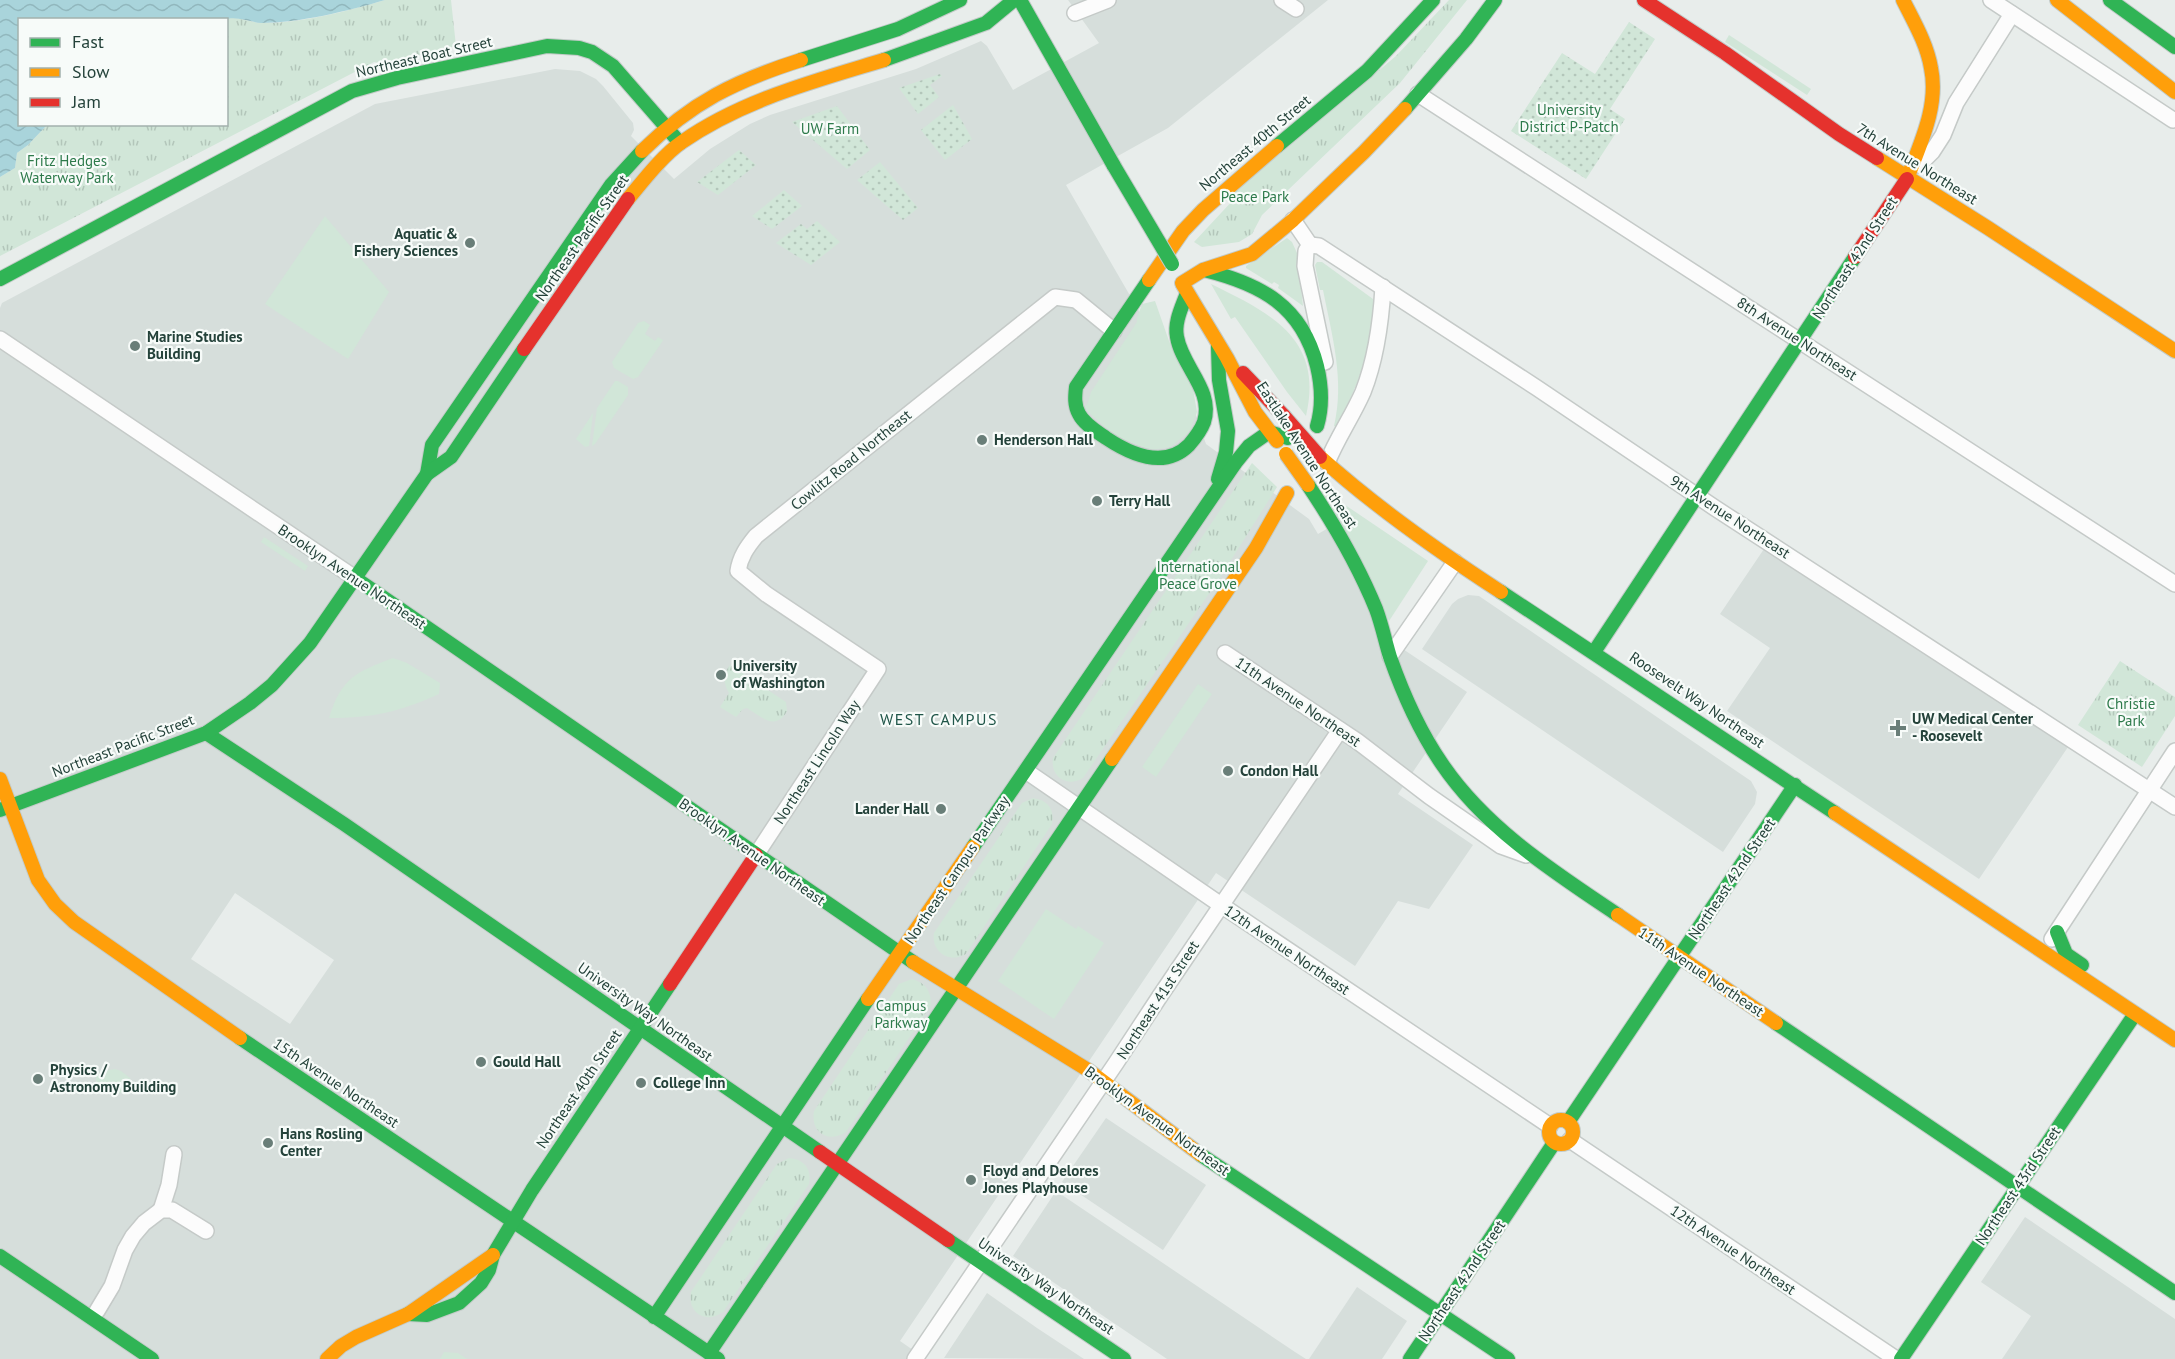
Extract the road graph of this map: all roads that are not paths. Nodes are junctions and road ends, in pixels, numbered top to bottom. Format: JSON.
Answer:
{"nodes":[{"id":1,"x":960,"y":0,"type":"edge"},
{"id":2,"x":1014,"y":0,"type":"edge"},
{"id":3,"x":1020,"y":0,"type":"edge"},
{"id":4,"x":1108,"y":0,"type":"edge"},
{"id":5,"x":1282,"y":0,"type":"edge"},
{"id":6,"x":1433,"y":0,"type":"edge"},
{"id":7,"x":1495,"y":0,"type":"edge"},
{"id":8,"x":1644,"y":0,"type":"edge"},
{"id":9,"x":1903,"y":0,"type":"edge"},
{"id":10,"x":1991,"y":0,"type":"edge"},
{"id":11,"x":2056,"y":0,"type":"edge"},
{"id":12,"x":2110,"y":0,"type":"edge"},
{"id":13,"x":1296,"y":9,"type":"dead end"},
{"id":14,"x":1075,"y":13,"type":"dead end"},
{"id":15,"x":2012,"y":14,"type":"junction"},
{"id":16,"x":2175,"y":47,"type":"edge"},
{"id":17,"x":2175,"y":92,"type":"edge"},
{"id":18,"x":1418,"y":94,"type":"junction"},
{"id":19,"x":2173,"y":120,"type":"dead end"},
{"id":20,"x":666,"y":127,"type":"junction"},
{"id":21,"x":680,"y":143,"type":"junction"},
{"id":22,"x":1907,"y":179,"type":"junction"},
{"id":23,"x":1293,"y":220,"type":"junction"},
{"id":24,"x":1310,"y":245,"type":"junction"},
{"id":25,"x":1203,"y":270,"type":"junction"},
{"id":26,"x":0,"y":279,"type":"edge"},
{"id":27,"x":1383,"y":287,"type":"junction"},
{"id":28,"x":1184,"y":288,"type":"junction"},
{"id":29,"x":1114,"y":331,"type":"junction"},
{"id":30,"x":0,"y":339,"type":"edge"},
{"id":31,"x":1801,"y":341,"type":"junction"},
{"id":32,"x":1218,"y":344,"type":"junction"},
{"id":33,"x":2175,"y":351,"type":"edge"},
{"id":34,"x":1227,"y":358,"type":"junction"},
{"id":35,"x":1323,"y":403,"type":"junction"},
{"id":36,"x":1317,"y":426,"type":"dead end"},
{"id":37,"x":1269,"y":432,"type":"junction"},
{"id":38,"x":1324,"y":460,"type":"junction"},
{"id":39,"x":427,"y":474,"type":"junction"},
{"id":40,"x":1216,"y":491,"type":"junction"},
{"id":41,"x":1287,"y":493,"type":"dead end"},
{"id":42,"x":1698,"y":496,"type":"junction"},
{"id":43,"x":1455,"y":562,"type":"junction"},
{"id":44,"x":356,"y":578,"type":"junction"},
{"id":45,"x":2175,"y":585,"type":"edge"},
{"id":46,"x":1594,"y":652,"type":"junction"},
{"id":47,"x":1226,"y":654,"type":"dead end"},
{"id":48,"x":1390,"y":656,"type":"junction"},
{"id":49,"x":878,"y":669,"type":"joint"},
{"id":50,"x":1340,"y":730,"type":"junction"},
{"id":51,"x":206,"y":733,"type":"junction"},
{"id":52,"x":2175,"y":751,"type":"edge"},
{"id":53,"x":1026,"y":771,"type":"junction"},
{"id":54,"x":0,"y":779,"type":"edge"},
{"id":55,"x":1795,"y":785,"type":"junction"},
{"id":56,"x":2148,"y":790,"type":"junction"},
{"id":57,"x":1078,"y":807,"type":"junction"},
{"id":58,"x":2175,"y":807,"type":"edge"},
{"id":59,"x":5,"y":808,"type":"edge"},
{"id":60,"x":756,"y":855,"type":"junction"},
{"id":61,"x":1532,"y":857,"type":"junction"},
{"id":62,"x":1221,"y":905,"type":"junction"},
{"id":63,"x":2057,"y":932,"type":"junction"},
{"id":64,"x":2044,"y":952,"type":"junction"},
{"id":65,"x":900,"y":954,"type":"junction"},
{"id":66,"x":1679,"y":957,"type":"junction"},
{"id":67,"x":956,"y":987,"type":"junction"},
{"id":68,"x":2111,"y":998,"type":"junction"},
{"id":69,"x":2135,"y":1014,"type":"junction"},
{"id":70,"x":639,"y":1028,"type":"junction"},
{"id":71,"x":2175,"y":1040,"type":"edge"},
{"id":72,"x":1103,"y":1082,"type":"junction"},
{"id":73,"x":1568,"y":1122,"type":"junction"},
{"id":74,"x":782,"y":1126,"type":"junction"},
{"id":75,"x":1550,"y":1126,"type":"junction"},
{"id":76,"x":1570,"y":1140,"type":"junction"},
{"id":77,"x":1554,"y":1143,"type":"junction"},
{"id":78,"x":174,"y":1154,"type":"dead end"},
{"id":79,"x":836,"y":1164,"type":"junction"},
{"id":80,"x":2017,"y":1187,"type":"junction"},
{"id":81,"x":161,"y":1210,"type":"junction"},
{"id":82,"x":513,"y":1223,"type":"junction"},
{"id":83,"x":206,"y":1232,"type":"dead end"},
{"id":84,"x":493,"y":1255,"type":"junction"},
{"id":85,"x":0,"y":1256,"type":"edge"},
{"id":86,"x":980,"y":1262,"type":"junction"},
{"id":87,"x":2175,"y":1293,"type":"edge"},
{"id":88,"x":97,"y":1311,"type":"dead end"},
{"id":89,"x":408,"y":1314,"type":"junction"},
{"id":90,"x":1440,"y":1314,"type":"junction"},
{"id":91,"x":654,"y":1317,"type":"junction"},
{"id":92,"x":713,"y":1356,"type":"edge"},
{"id":93,"x":152,"y":1359,"type":"edge"},
{"id":94,"x":327,"y":1359,"type":"edge"},
{"id":95,"x":915,"y":1359,"type":"edge"},
{"id":96,"x":1124,"y":1359,"type":"edge"},
{"id":97,"x":1410,"y":1359,"type":"edge"},
{"id":98,"x":1508,"y":1359,"type":"edge"},
{"id":99,"x":1896,"y":1359,"type":"edge"},
{"id":100,"x":1901,"y":1359,"type":"edge"}],
"edges":[{"from":1,"to":20,"type":"main road","name":"Northeast Pacific Street"},
{"from":2,"to":21,"type":"main road","name":"Northeast Pacific Street"},
{"from":3,"to":28,"type":"main road","name":"Eastlake Avenue Northeast","bridge":true},
{"from":4,"to":14,"type":"street"},
{"from":5,"to":13,"type":"street"},
{"from":6,"to":29,"type":"main road","name":"Northeast 40th Street"},
{"from":7,"to":18,"type":"main road"},
{"from":8,"to":22,"type":"main road","name":"7th Avenue Northeast"},
{"from":9,"to":22,"type":"main road"},
{"from":10,"to":15,"type":"street"},
{"from":11,"to":17,"type":"main road"},
{"from":12,"to":16,"type":"main road"},
{"from":15,"to":19,"type":"street"},
{"from":15,"to":22,"type":"street","name":"Northeast 42nd Street"},
{"from":18,"to":23,"type":"main road"},
{"from":18,"to":31,"type":"street","name":"8th Avenue Northeast"},
{"from":20,"to":21,"type":"main road","name":"Northeast Boat Street"},
{"from":20,"to":26,"type":"main road","name":"Northeast Boat Street"},
{"from":20,"to":39,"type":"main road","name":"Northeast Pacific Street"},
{"from":21,"to":39,"type":"main road","name":"Northeast Pacific Street"},
{"from":22,"to":31,"type":"main road","name":"Northeast 42nd Street"},
{"from":22,"to":33,"type":"main road","name":"7th Avenue Northeast"},
{"from":23,"to":24,"type":"street"},
{"from":23,"to":25,"type":"main road"},
{"from":24,"to":27,"type":"street","name":"9th Avenue Northeast"},
{"from":24,"to":35,"type":"street"},
{"from":25,"to":28,"type":"main road"},
{"from":25,"to":35,"type":"main road"},
{"from":27,"to":38,"type":"street"},
{"from":27,"to":42,"type":"street","name":"9th Avenue Northeast"},
{"from":28,"to":29,"type":"main road","name":"Northeast 40th Street"},
{"from":28,"to":32,"type":"main road","name":"Eastlake Avenue Northeast"},
{"from":29,"to":49,"type":"street","name":"Cowlitz Road Northeast"},
{"from":30,"to":44,"type":"street","name":"Brooklyn Avenue Northeast"},
{"from":31,"to":42,"type":"main road","name":"Northeast 42nd Street"},
{"from":31,"to":45,"type":"street","name":"8th Avenue Northeast"},
{"from":32,"to":34,"type":"main road","name":"Eastlake Avenue Northeast"},
{"from":32,"to":40,"type":"main road"},
{"from":34,"to":37,"type":"main road","name":"Eastlake Avenue Northeast"},
{"from":34,"to":38,"type":"main road","name":"Roosevelt Way Northeast","bridge":true},
{"from":35,"to":36,"type":"main road"},
{"from":37,"to":38,"type":"main road"},
{"from":37,"to":40,"type":"main road","name":"Northeast Campus Parkway"},
{"from":37,"to":48,"type":"main road","name":"Eastlake Avenue Northeast","bridge":true},
{"from":38,"to":43,"type":"main road","name":"Roosevelt Way Northeast"},
{"from":39,"to":44,"type":"main road","name":"Northeast Pacific Street"},
{"from":40,"to":53,"type":"main road","name":"Northeast Campus Parkway"},
{"from":41,"to":57,"type":"main road"},
{"from":42,"to":46,"type":"main road","name":"Northeast 42nd Street"},
{"from":42,"to":56,"type":"street","name":"9th Avenue Northeast"},
{"from":43,"to":46,"type":"main road","name":"Roosevelt Way Northeast"},
{"from":43,"to":48,"type":"street"},
{"from":44,"to":51,"type":"main road","name":"Northeast Pacific Street"},
{"from":44,"to":60,"type":"main road","name":"Brooklyn Avenue Northeast"},
{"from":46,"to":55,"type":"main road","name":"Roosevelt Way Northeast"},
{"from":47,"to":50,"type":"street","name":"11th Avenue Northeast"},
{"from":48,"to":61,"type":"main road","name":"Eastlake Avenue Northeast"},
{"from":49,"to":60,"type":"street","name":"Northeast Lincoln Way"},
{"from":50,"to":61,"type":"street","name":"11th Avenue Northeast"},
{"from":50,"to":62,"type":"street","name":"Northeast 41st Street"},
{"from":51,"to":59,"type":"main road","name":"Northeast Pacific Street"},
{"from":51,"to":70,"type":"main road","name":"University Way Northeast"},
{"from":52,"to":56,"type":"street"},
{"from":53,"to":57,"type":"street","name":"12th Avenue Northeast"},
{"from":53,"to":65,"type":"main road","name":"Northeast Campus Parkway"},
{"from":54,"to":59,"type":"main road","name":"15th Avenue Northeast"},
{"from":55,"to":64,"type":"main road","name":"Roosevelt Way Northeast"},
{"from":55,"to":66,"type":"main road","name":"Northeast 42nd Street"},
{"from":56,"to":58,"type":"street","name":"9th Avenue Northeast"},
{"from":56,"to":63,"type":"street"},
{"from":57,"to":62,"type":"street","name":"12th Avenue Northeast"},
{"from":57,"to":67,"type":"main road"},
{"from":59,"to":82,"type":"main road","name":"15th Avenue Northeast"},
{"from":60,"to":65,"type":"main road","name":"Brooklyn Avenue Northeast"},
{"from":60,"to":70,"type":"main road","name":"Northeast 40th Street"},
{"from":61,"to":66,"type":"main road","name":"11th Avenue Northeast"},
{"from":62,"to":72,"type":"street","name":"Northeast 41st Street"},
{"from":62,"to":75,"type":"street","name":"12th Avenue Northeast"},
{"from":63,"to":64,"type":"street"},
{"from":63,"to":68,"type":"main road"},
{"from":64,"to":68,"type":"main road","name":"Roosevelt Way Northeast"},
{"from":65,"to":67,"type":"main road","name":"Brooklyn Avenue Northeast"},
{"from":65,"to":74,"type":"main road","name":"Northeast Campus Parkway"},
{"from":66,"to":73,"type":"main road","name":"Northeast 42nd Street"},
{"from":66,"to":80,"type":"main road","name":"11th Avenue Northeast"},
{"from":67,"to":72,"type":"main road","name":"Brooklyn Avenue Northeast"},
{"from":67,"to":79,"type":"main road"},
{"from":68,"to":69,"type":"main road","name":"Roosevelt Way Northeast"},
{"from":69,"to":71,"type":"main road","name":"Roosevelt Way Northeast"},
{"from":69,"to":80,"type":"main road","name":"Northeast 43rd Street"},
{"from":70,"to":74,"type":"main road","name":"University Way Northeast"},
{"from":70,"to":82,"type":"main road","name":"Northeast 40th Street"},
{"from":72,"to":86,"type":"street","name":"Northeast 41st Street"},
{"from":72,"to":90,"type":"main road","name":"Brooklyn Avenue Northeast"},
{"from":73,"to":75,"type":"main road"},
{"from":73,"to":76,"type":"main road"},
{"from":74,"to":79,"type":"main road","name":"University Way Northeast"},
{"from":74,"to":91,"type":"main road","name":"Northeast Campus Parkway"},
{"from":75,"to":77,"type":"main road"},
{"from":76,"to":77,"type":"main road"},
{"from":76,"to":99,"type":"street","name":"12th Avenue Northeast"},
{"from":77,"to":90,"type":"main road","name":"Northeast 42nd Street"},
{"from":78,"to":81,"type":"street"},
{"from":79,"to":86,"type":"main road","name":"University Way Northeast"},
{"from":79,"to":92,"type":"main road"},
{"from":80,"to":87,"type":"main road","name":"11th Avenue Northeast"},
{"from":80,"to":100,"type":"main road","name":"Northeast 43rd Street"},
{"from":81,"to":83,"type":"street"},
{"from":81,"to":88,"type":"street"},
{"from":82,"to":84,"type":"main road","name":"Northeast 40th Street"},
{"from":82,"to":91,"type":"main road","name":"15th Avenue Northeast"},
{"from":84,"to":89,"type":"main road"},
{"from":84,"to":89,"type":"main road","name":"Northeast 40th Street"},
{"from":85,"to":93,"type":"main road"},
{"from":86,"to":95,"type":"street","name":"Northeast 41st Street"},
{"from":86,"to":96,"type":"main road","name":"University Way Northeast"},
{"from":89,"to":94,"type":"main road"},
{"from":90,"to":97,"type":"main road","name":"Northeast 42nd Street"},
{"from":90,"to":98,"type":"main road","name":"Brooklyn Avenue Northeast"},
{"from":91,"to":92,"type":"main road","name":"15th Avenue Northeast"}]}
